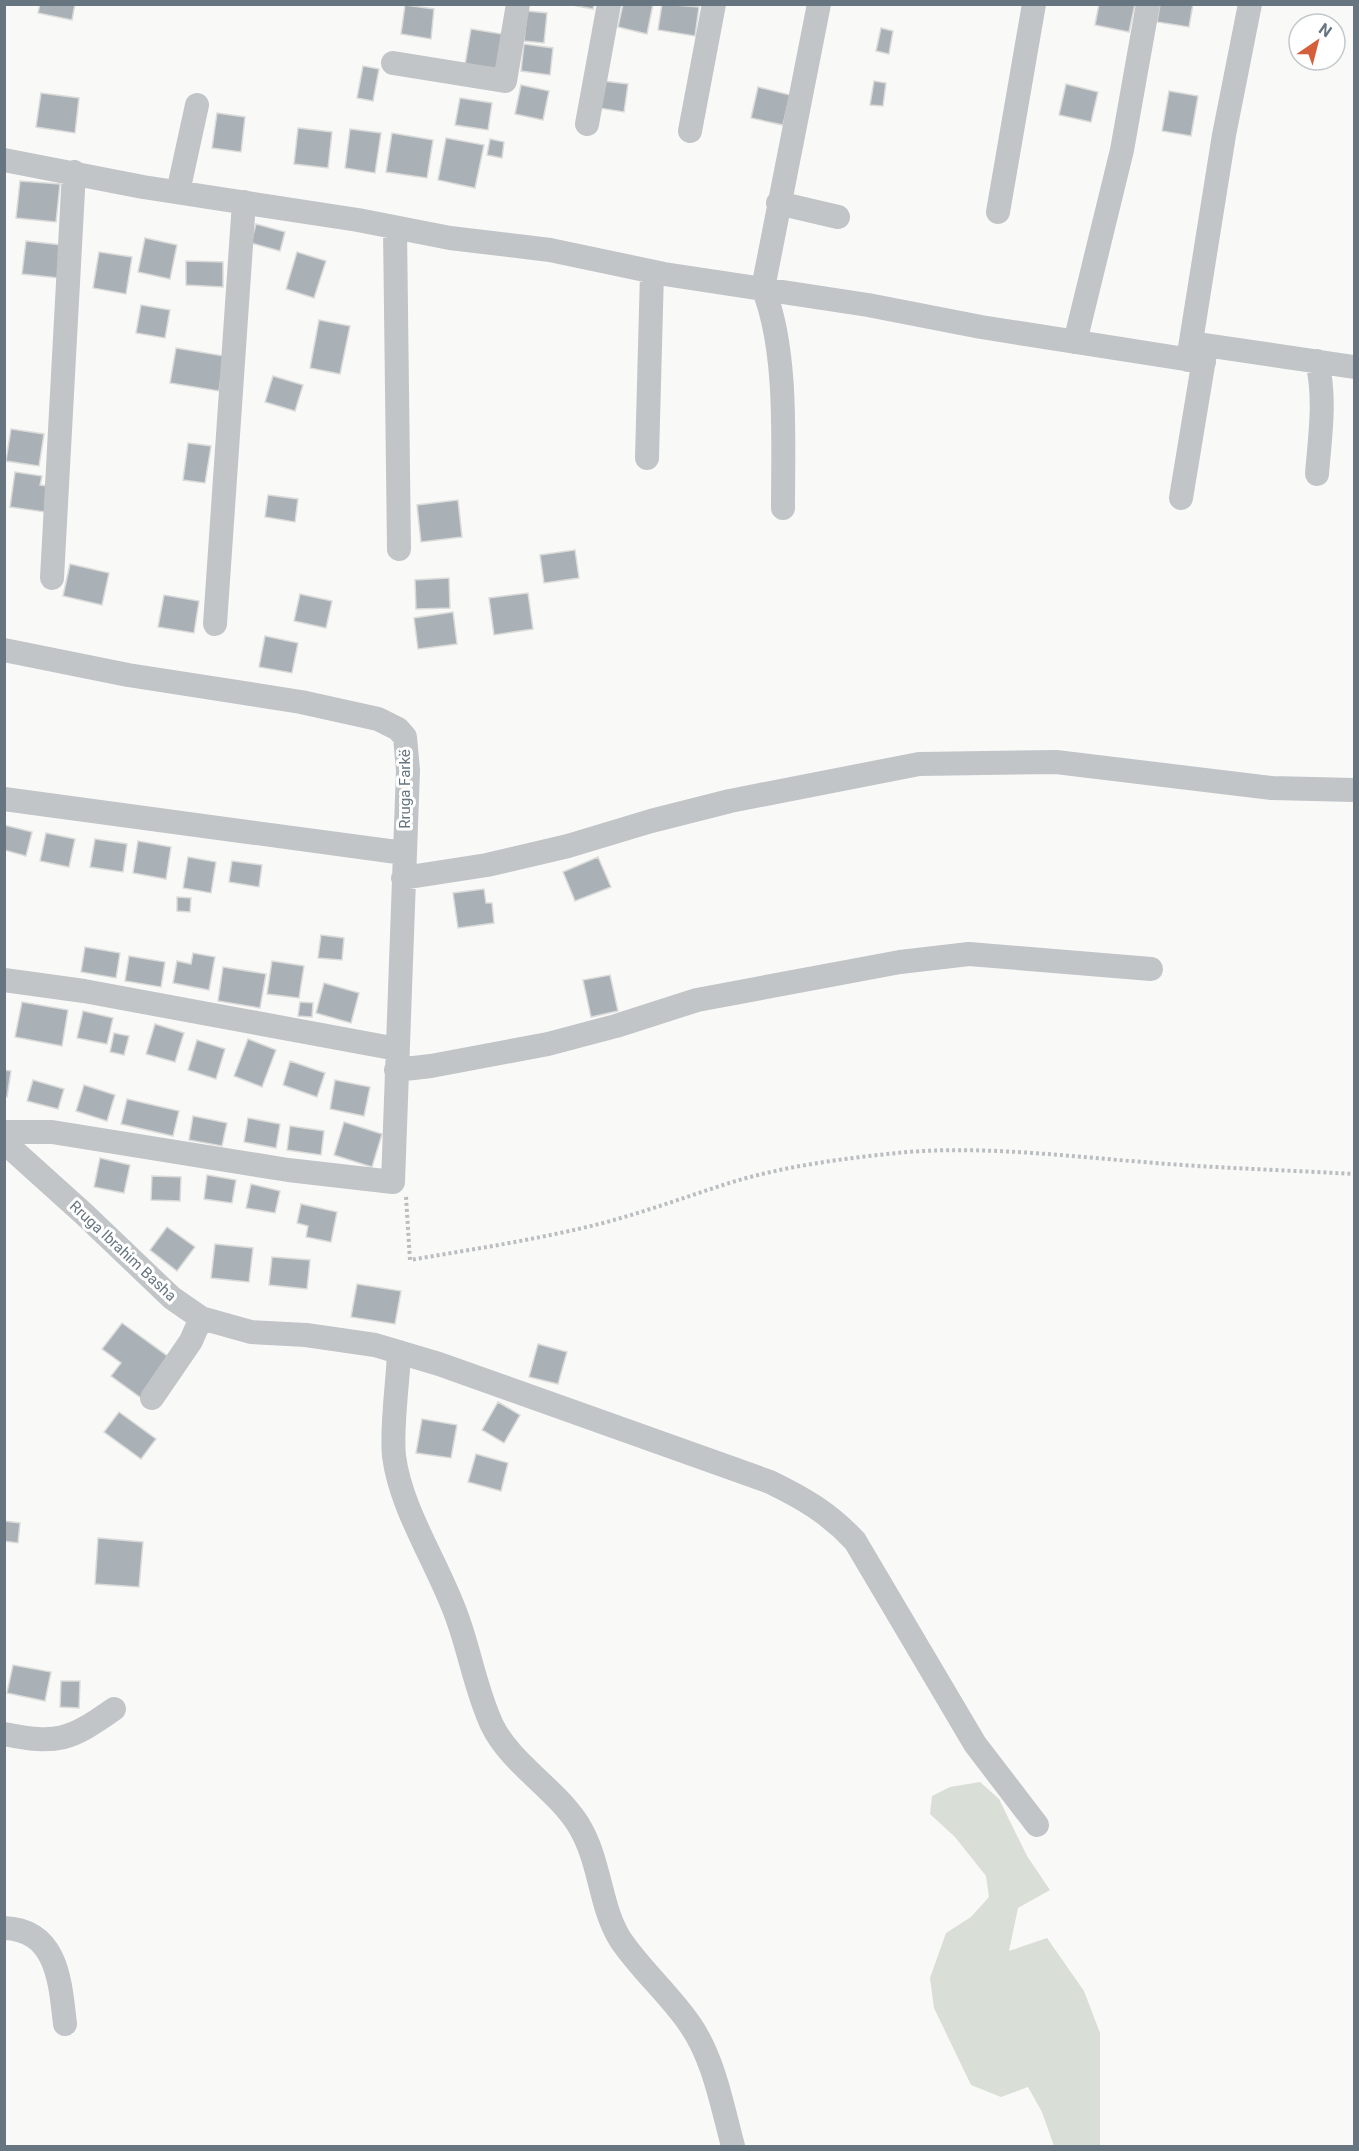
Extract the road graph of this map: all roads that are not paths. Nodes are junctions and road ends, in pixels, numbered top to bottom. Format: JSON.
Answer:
{"nodes":[{"id":1,"x":518,"y":4,"type":"edge"},
{"id":2,"x":609,"y":4,"type":"edge"},
{"id":3,"x":714,"y":4,"type":"edge"},
{"id":4,"x":819,"y":4,"type":"edge"},
{"id":5,"x":1034,"y":4,"type":"edge"},
{"id":6,"x":1148,"y":4,"type":"edge"},
{"id":7,"x":1250,"y":4,"type":"edge"},
{"id":8,"x":393,"y":63,"type":"dead end"},
{"id":9,"x":197,"y":105,"type":"dead end"},
{"id":10,"x":587,"y":124,"type":"dead end"},
{"id":11,"x":690,"y":131,"type":"dead end"},
{"id":12,"x":4,"y":160,"type":"edge"},
{"id":13,"x":74,"y":172,"type":"junction"},
{"id":14,"x":178,"y":192,"type":"junction"},
{"id":15,"x":244,"y":202,"type":"junction"},
{"id":16,"x":778,"y":203,"type":"junction"},
{"id":17,"x":998,"y":212,"type":"dead end"},
{"id":18,"x":838,"y":217,"type":"dead end"},
{"id":19,"x":395,"y":229,"type":"junction"},
{"id":20,"x":652,"y":272,"type":"junction"},
{"id":21,"x":763,"y":288,"type":"junction"},
{"id":22,"x":1075,"y":342,"type":"junction"},
{"id":23,"x":1197,"y":352,"type":"junction"},
{"id":24,"x":1317,"y":362,"type":"junction"},
{"id":25,"x":1354,"y":367,"type":"edge"},
{"id":26,"x":647,"y":458,"type":"dead end"},
{"id":27,"x":1317,"y":474,"type":"dead end"},
{"id":28,"x":1181,"y":498,"type":"dead end"},
{"id":29,"x":783,"y":508,"type":"dead end"},
{"id":30,"x":399,"y":549,"type":"dead end"},
{"id":31,"x":52,"y":578,"type":"dead end"},
{"id":32,"x":215,"y":624,"type":"dead end"},
{"id":33,"x":4,"y":650,"type":"edge"},
{"id":34,"x":1354,"y":790,"type":"edge"},
{"id":35,"x":4,"y":799,"type":"edge"},
{"id":36,"x":404,"y":854,"type":"junction"},
{"id":37,"x":403,"y":878,"type":"junction"},
{"id":38,"x":1151,"y":969,"type":"dead end"},
{"id":39,"x":4,"y":980,"type":"edge"},
{"id":40,"x":396,"y":1059,"type":"junction"},
{"id":41,"x":4,"y":1132,"type":"edge"},
{"id":42,"x":4,"y":1142,"type":"edge"},
{"id":43,"x":201,"y":1318,"type":"junction"},
{"id":44,"x":399,"y":1352,"type":"junction"},
{"id":45,"x":152,"y":1398,"type":"dead end"},
{"id":46,"x":114,"y":1709,"type":"dead end"},
{"id":47,"x":4,"y":1734,"type":"edge"},
{"id":48,"x":1036,"y":1825,"type":"dead end"},
{"id":49,"x":4,"y":1928,"type":"edge"},
{"id":50,"x":65,"y":2024,"type":"dead end"},
{"id":51,"x":734,"y":2146,"type":"edge"}],
"edges":[{"from":1,"to":8,"type":"street"},
{"from":2,"to":10,"type":"street"},
{"from":3,"to":11,"type":"street"},
{"from":4,"to":16,"type":"street"},
{"from":5,"to":17,"type":"street"},
{"from":6,"to":22,"type":"street"},
{"from":7,"to":23,"type":"street"},
{"from":9,"to":14,"type":"street"},
{"from":12,"to":13,"type":"street"},
{"from":13,"to":14,"type":"street"},
{"from":13,"to":31,"type":"street"},
{"from":14,"to":15,"type":"street"},
{"from":15,"to":19,"type":"street"},
{"from":15,"to":32,"type":"street"},
{"from":16,"to":18,"type":"street"},
{"from":16,"to":21,"type":"street"},
{"from":19,"to":20,"type":"street"},
{"from":19,"to":30,"type":"street"},
{"from":20,"to":21,"type":"street"},
{"from":20,"to":26,"type":"street"},
{"from":21,"to":22,"type":"street"},
{"from":21,"to":29,"type":"street"},
{"from":22,"to":23,"type":"street"},
{"from":23,"to":24,"type":"street"},
{"from":23,"to":28,"type":"street"},
{"from":24,"to":25,"type":"street"},
{"from":24,"to":27,"type":"street"},
{"from":33,"to":36,"type":"street","name":"Rruga Farkë"},
{"from":34,"to":37,"type":"street"},
{"from":35,"to":36,"type":"street"},
{"from":36,"to":37,"type":"street","name":"Rruga Farkë"},
{"from":37,"to":40,"type":"street","name":"Rruga Farkë"},
{"from":38,"to":40,"type":"street"},
{"from":39,"to":40,"type":"street"},
{"from":40,"to":41,"type":"street","name":"Rruga Farkë"},
{"from":42,"to":43,"type":"street","name":"Rruga Ibrahim Basha"},
{"from":43,"to":44,"type":"street","name":"Rruga Ibrahim Basha"},
{"from":43,"to":45,"type":"street"},
{"from":44,"to":48,"type":"street","name":"Rruga Ibrahim Basha"},
{"from":44,"to":51,"type":"street"},
{"from":46,"to":47,"type":"street"},
{"from":49,"to":50,"type":"street"}]}
